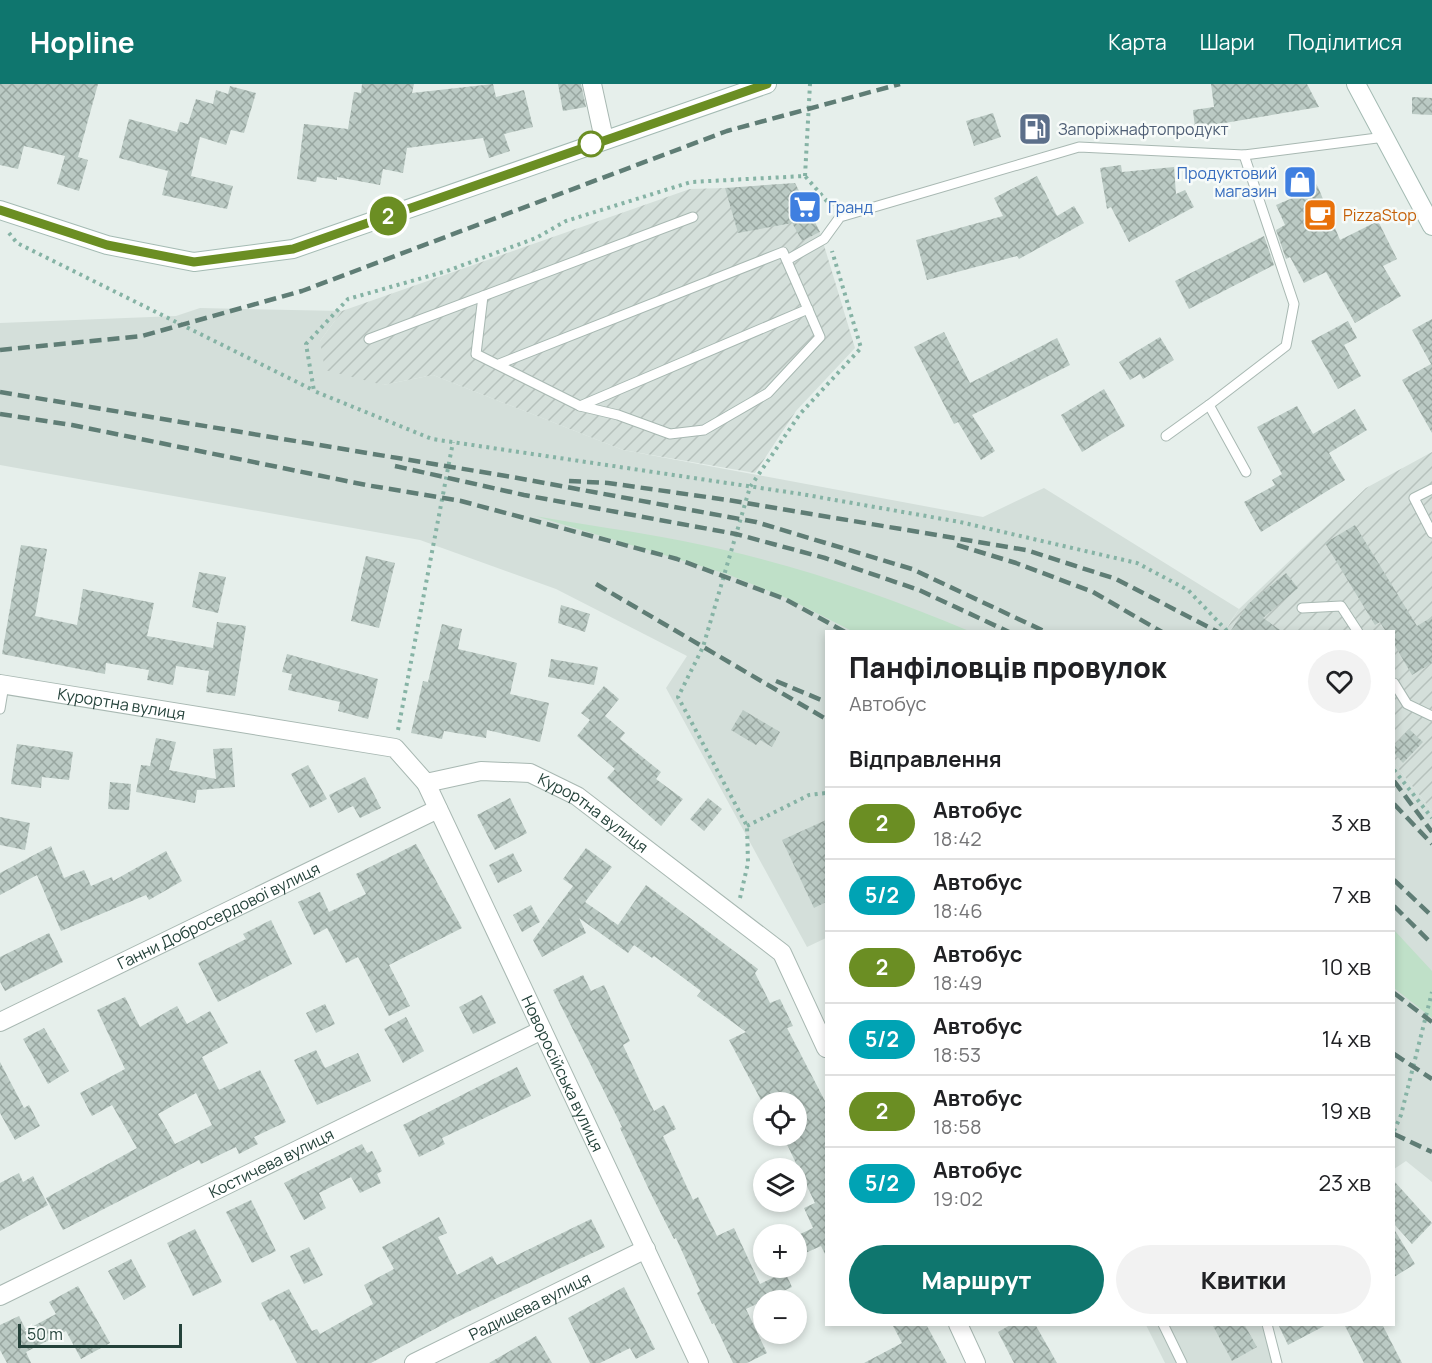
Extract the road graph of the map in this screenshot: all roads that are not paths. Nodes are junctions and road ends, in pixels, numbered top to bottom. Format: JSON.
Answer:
{"nodes":[{"id":1,"x":592,"y":84,"type":"edge"},
{"id":2,"x":768,"y":84,"type":"edge"},
{"id":3,"x":1356,"y":84,"type":"edge"},
{"id":4,"x":1385,"y":137,"type":"junction"},
{"id":5,"x":604,"y":139,"type":"junction"},
{"id":6,"x":1244,"y":155,"type":"junction"},
{"id":7,"x":0,"y":210,"type":"edge"},
{"id":8,"x":693,"y":217,"type":"dead end"},
{"id":9,"x":1432,"y":226,"type":"edge"},
{"id":10,"x":787,"y":260,"type":"junction"},
{"id":11,"x":483,"y":296,"type":"junction"},
{"id":12,"x":808,"y":309,"type":"junction"},
{"id":13,"x":369,"y":339,"type":"dead end"},
{"id":14,"x":499,"y":364,"type":"junction"},
{"id":15,"x":1209,"y":405,"type":"junction"},
{"id":16,"x":580,"y":406,"type":"junction"},
{"id":17,"x":1167,"y":436,"type":"dead end"},
{"id":18,"x":1246,"y":472,"type":"dead end"},
{"id":19,"x":1432,"y":489,"type":"edge"},
{"id":20,"x":1432,"y":533,"type":"edge"},
{"id":21,"x":1302,"y":608,"type":"dead end"},
{"id":22,"x":1357,"y":630,"type":"edge"},
{"id":23,"x":2,"y":684,"type":"edge"},
{"id":24,"x":1395,"y":685,"type":"edge"},
{"id":25,"x":0,"y":709,"type":"edge"},
{"id":26,"x":1432,"y":716,"type":"edge"},
{"id":27,"x":426,"y":783,"type":"junction"},
{"id":28,"x":438,"y":809,"type":"junction"},
{"id":29,"x":0,"y":1022,"type":"edge"},
{"id":30,"x":542,"y":1029,"type":"junction"},
{"id":31,"x":825,"y":1046,"type":"edge"},
{"id":32,"x":646,"y":1249,"type":"junction"},
{"id":33,"x":0,"y":1296,"type":"edge"},
{"id":34,"x":959,"y":1326,"type":"edge"},
{"id":35,"x":1164,"y":1326,"type":"edge"},
{"id":36,"x":1268,"y":1326,"type":"edge"},
{"id":37,"x":414,"y":1363,"type":"edge"},
{"id":38,"x":699,"y":1363,"type":"edge"},
{"id":39,"x":976,"y":1363,"type":"edge"},
{"id":40,"x":1182,"y":1363,"type":"edge"},
{"id":41,"x":1277,"y":1363,"type":"edge"}],
"edges":[{"from":1,"to":5,"type":"street"},
{"from":2,"to":5,"type":"street"},
{"from":3,"to":4,"type":"street"},
{"from":4,"to":6,"type":"lane"},
{"from":4,"to":9,"type":"street"},
{"from":5,"to":7,"type":"street"},
{"from":6,"to":10,"type":"lane"},
{"from":6,"to":15,"type":"lane"},
{"from":8,"to":11,"type":"lane"},
{"from":10,"to":12,"type":"lane"},
{"from":10,"to":14,"type":"lane"},
{"from":11,"to":13,"type":"lane"},
{"from":11,"to":14,"type":"lane"},
{"from":12,"to":16,"type":"lane"},
{"from":12,"to":16,"type":"lane"},
{"from":14,"to":16,"type":"lane"},
{"from":15,"to":17,"type":"lane"},
{"from":15,"to":18,"type":"lane"},
{"from":19,"to":20,"type":"lane"},
{"from":21,"to":22,"type":"lane"},
{"from":23,"to":25,"type":"lane"},
{"from":23,"to":27,"type":"street","name":"Курортна вулиця"},
{"from":24,"to":26,"type":"lane"},
{"from":27,"to":28,"type":"street","name":"Новоросійська вулиця"},
{"from":27,"to":31,"type":"street","name":"Курортна вулиця"},
{"from":28,"to":29,"type":"street","name":"Ганни Добросердової вулиця"},
{"from":28,"to":30,"type":"street","name":"Новоросійська вулиця"},
{"from":30,"to":32,"type":"street","name":"Новоросійська вулиця"},
{"from":30,"to":33,"type":"street","name":"Костичева вулиця"},
{"from":32,"to":37,"type":"street","name":"Радищева вулиця"},
{"from":32,"to":38,"type":"street","name":"Новоросійська вулиця"},
{"from":34,"to":39,"type":"street"},
{"from":35,"to":40,"type":"lane"},
{"from":36,"to":41,"type":"lane"}]}
